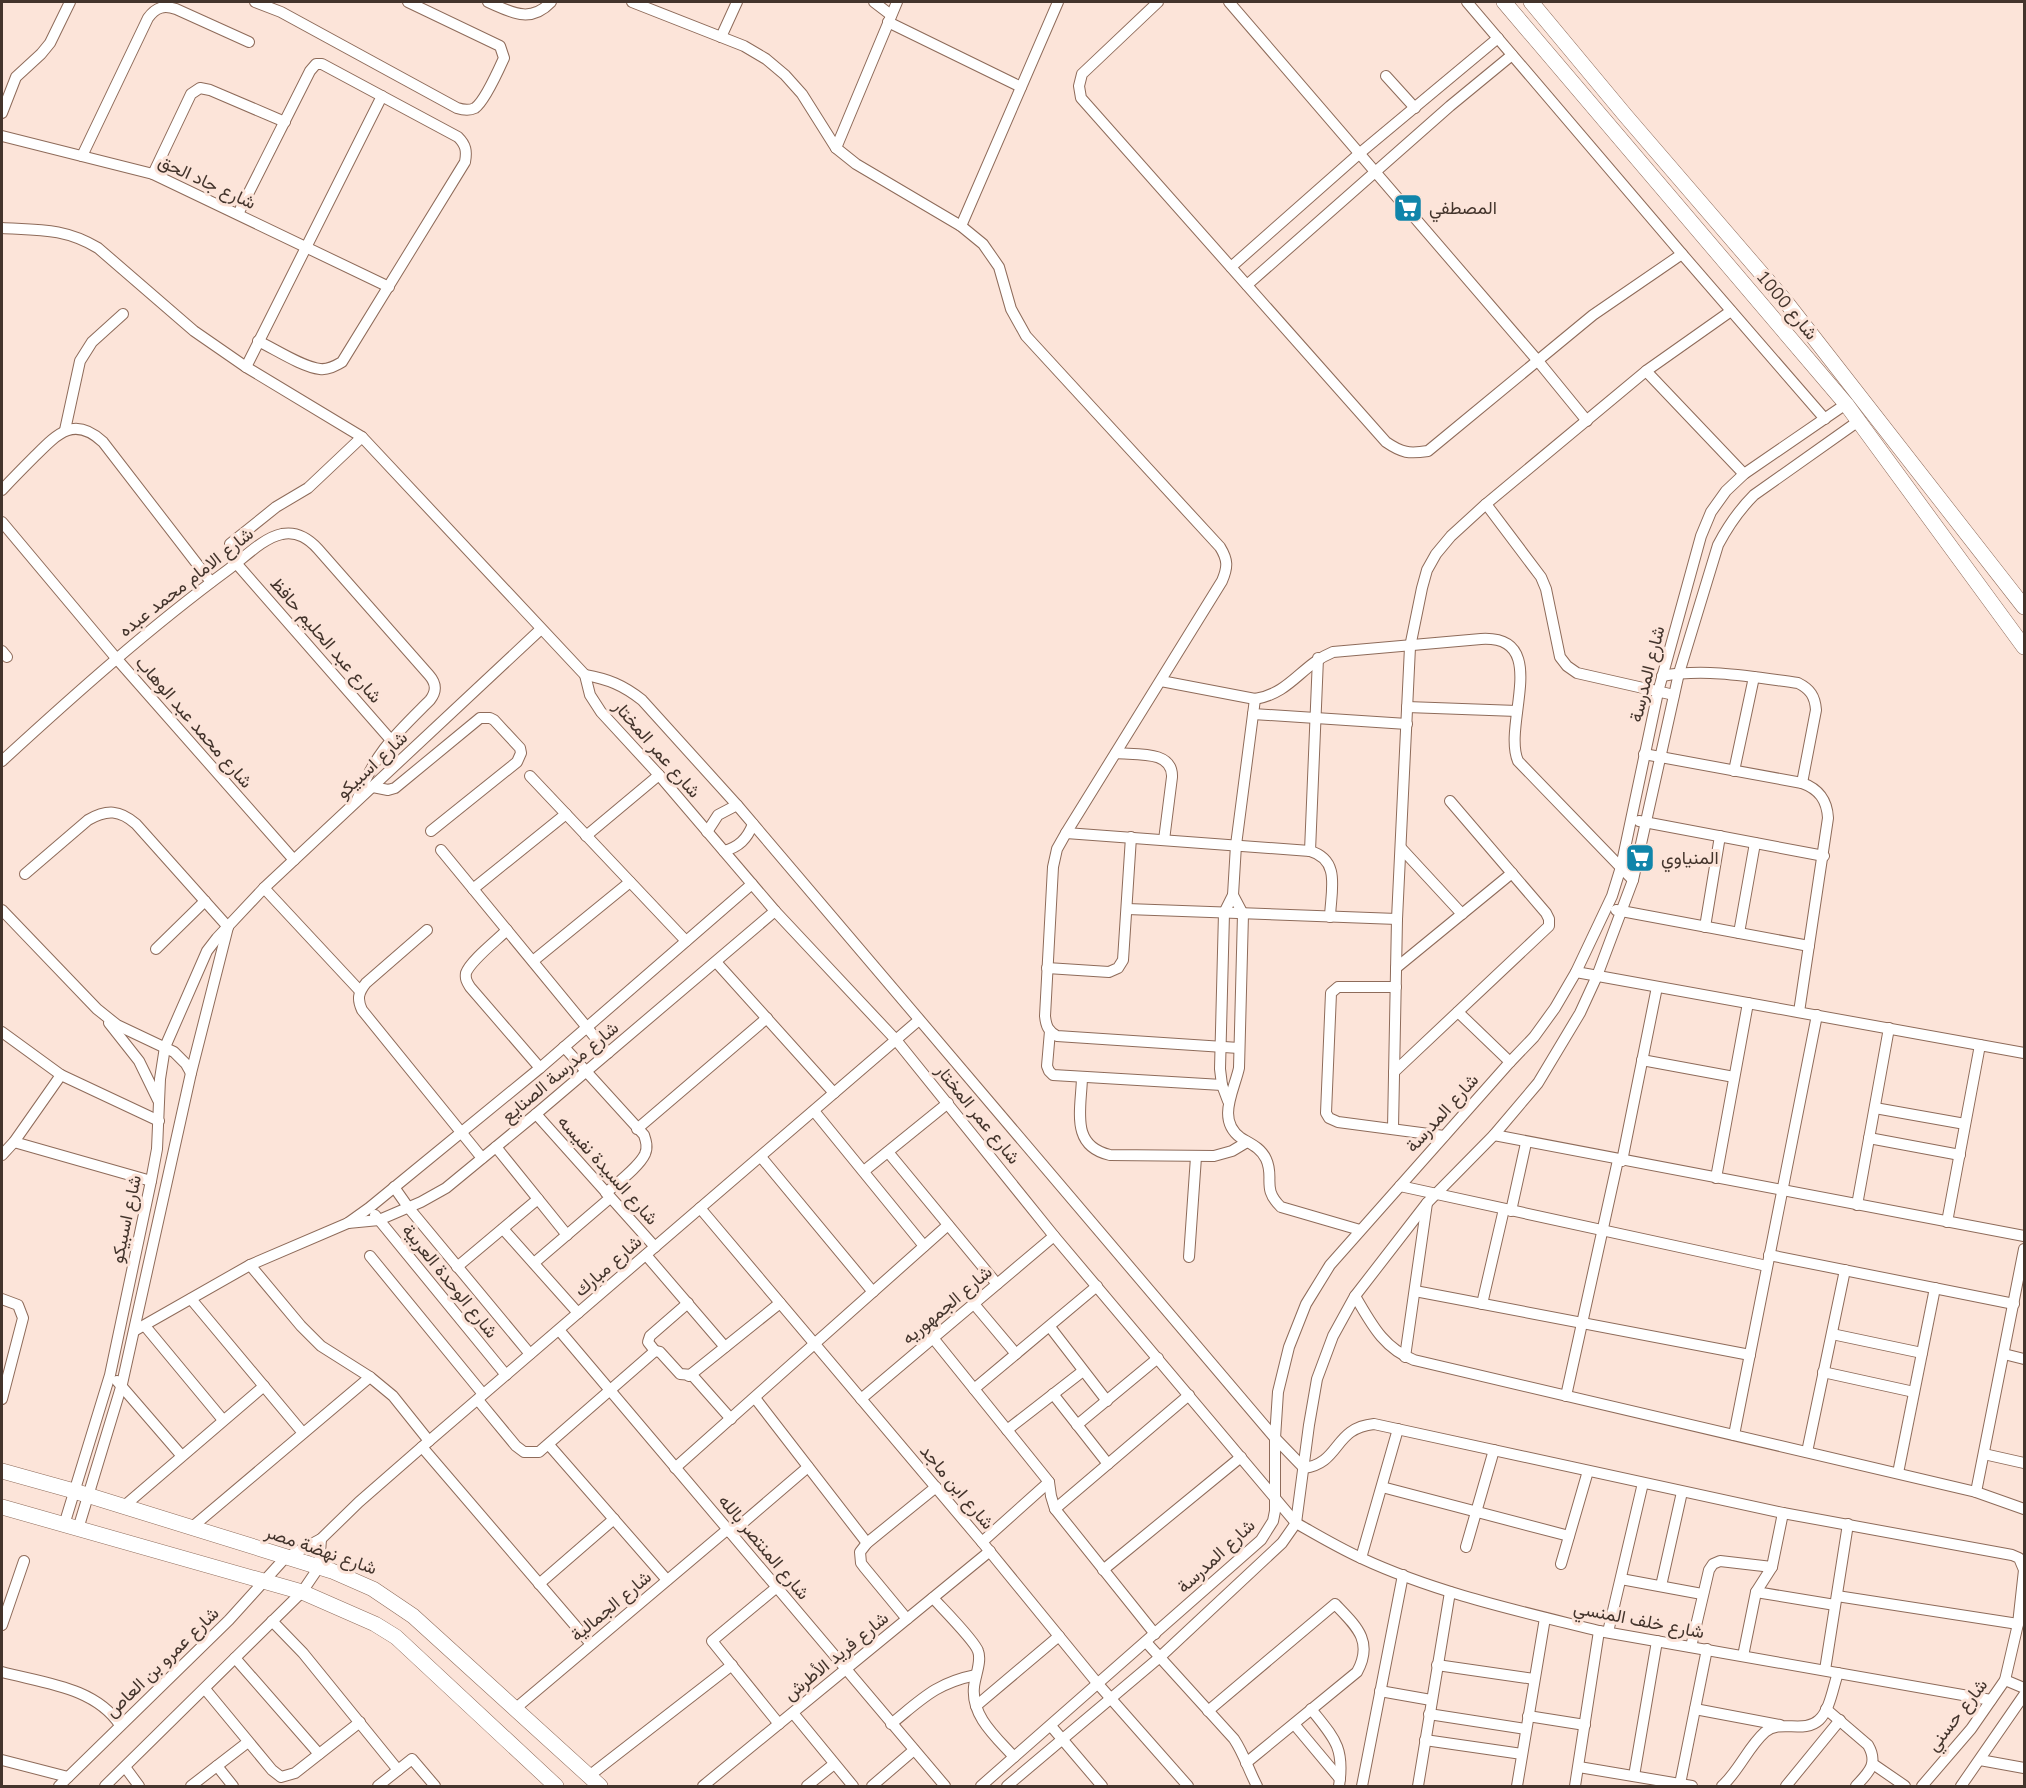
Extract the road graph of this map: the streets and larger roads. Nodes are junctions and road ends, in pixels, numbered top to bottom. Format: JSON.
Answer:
{"nodes":[{"id":1,"x":70,"y":2,"type":"edge"},
{"id":2,"x":255,"y":2,"type":"edge"},
{"id":3,"x":408,"y":2,"type":"edge"},
{"id":4,"x":488,"y":2,"type":"edge"},
{"id":5,"x":551,"y":2,"type":"edge"},
{"id":6,"x":632,"y":2,"type":"edge"},
{"id":7,"x":737,"y":2,"type":"edge"},
{"id":8,"x":874,"y":2,"type":"edge"},
{"id":9,"x":897,"y":2,"type":"edge"},
{"id":10,"x":1058,"y":2,"type":"edge"},
{"id":11,"x":1158,"y":2,"type":"edge"},
{"id":12,"x":1229,"y":2,"type":"edge"},
{"id":13,"x":1467,"y":2,"type":"edge"},
{"id":14,"x":1504,"y":2,"type":"edge"},
{"id":15,"x":1531,"y":2,"type":"edge"},
{"id":16,"x":648,"y":4,"type":"edge"},
{"id":17,"x":890,"y":19,"type":"junction"},
{"id":18,"x":721,"y":37,"type":"junction"},
{"id":19,"x":1498,"y":38,"type":"junction"},
{"id":20,"x":249,"y":42,"type":"dead end"},
{"id":21,"x":1512,"y":55,"type":"junction"},
{"id":22,"x":1386,"y":76,"type":"dead end"},
{"id":23,"x":1021,"y":87,"type":"junction"},
{"id":24,"x":1437,"y":89,"type":"junction"},
{"id":25,"x":382,"y":96,"type":"junction"},
{"id":26,"x":1450,"y":106,"type":"junction"},
{"id":27,"x":1415,"y":108,"type":"junction"},
{"id":28,"x":2,"y":113,"type":"edge"},
{"id":29,"x":285,"y":122,"type":"junction"},
{"id":30,"x":2,"y":136,"type":"edge"},
{"id":31,"x":836,"y":148,"type":"junction"},
{"id":32,"x":1360,"y":153,"type":"junction"},
{"id":33,"x":82,"y":156,"type":"junction"},
{"id":34,"x":1375,"y":172,"type":"junction"},
{"id":35,"x":153,"y":174,"type":"junction"},
{"id":36,"x":238,"y":214,"type":"junction"},
{"id":37,"x":961,"y":226,"type":"junction"},
{"id":38,"x":2,"y":228,"type":"edge"},
{"id":39,"x":306,"y":247,"type":"junction"},
{"id":40,"x":1682,"y":254,"type":"junction"},
{"id":41,"x":1231,"y":267,"type":"junction"},
{"id":42,"x":1247,"y":285,"type":"junction"},
{"id":43,"x":389,"y":287,"type":"junction"},
{"id":44,"x":1731,"y":311,"type":"junction"},
{"id":45,"x":123,"y":314,"type":"dead end"},
{"id":46,"x":258,"y":341,"type":"junction"},
{"id":47,"x":1538,"y":361,"type":"junction"},
{"id":48,"x":246,"y":367,"type":"junction"},
{"id":49,"x":1647,"y":371,"type":"junction"},
{"id":50,"x":1846,"y":404,"type":"junction"},
{"id":51,"x":1825,"y":419,"type":"junction"},
{"id":52,"x":1860,"y":420,"type":"junction"},
{"id":53,"x":1587,"y":421,"type":"junction"},
{"id":54,"x":65,"y":430,"type":"junction"},
{"id":55,"x":362,"y":438,"type":"junction"},
{"id":56,"x":1744,"y":474,"type":"junction"},
{"id":57,"x":2,"y":490,"type":"edge"},
{"id":58,"x":1486,"y":504,"type":"junction"},
{"id":59,"x":2,"y":522,"type":"edge"},
{"id":60,"x":230,"y":544,"type":"dead end"},
{"id":61,"x":236,"y":563,"type":"junction"},
{"id":62,"x":211,"y":582,"type":"junction"},
{"id":63,"x":2025,"y":608,"type":"edge"},
{"id":64,"x":541,"y":629,"type":"junction"},
{"id":65,"x":2025,"y":646,"type":"edge"},
{"id":66,"x":1410,"y":647,"type":"junction"},
{"id":67,"x":116,"y":658,"type":"junction"},
{"id":68,"x":1318,"y":658,"type":"junction"},
{"id":69,"x":1679,"y":673,"type":"junction"},
{"id":70,"x":585,"y":675,"type":"junction"},
{"id":71,"x":1662,"y":676,"type":"junction"},
{"id":72,"x":1754,"y":677,"type":"junction"},
{"id":73,"x":1161,"y":681,"type":"junction"},
{"id":74,"x":1658,"y":692,"type":"junction"},
{"id":75,"x":1674,"y":695,"type":"junction"},
{"id":76,"x":1255,"y":699,"type":"junction"},
{"id":77,"x":1407,"y":707,"type":"junction"},
{"id":78,"x":1517,"y":711,"type":"junction"},
{"id":79,"x":1253,"y":714,"type":"junction"},
{"id":80,"x":1315,"y":718,"type":"junction"},
{"id":81,"x":1407,"y":724,"type":"junction"},
{"id":82,"x":390,"y":739,"type":"junction"},
{"id":83,"x":1116,"y":753,"type":"junction"},
{"id":84,"x":1644,"y":754,"type":"junction"},
{"id":85,"x":1660,"y":757,"type":"junction"},
{"id":86,"x":2,"y":761,"type":"edge"},
{"id":87,"x":1734,"y":771,"type":"junction"},
{"id":88,"x":659,"y":775,"type":"junction"},
{"id":89,"x":530,"y":776,"type":"dead end"},
{"id":90,"x":1802,"y":783,"type":"junction"},
{"id":91,"x":373,"y":787,"type":"junction"},
{"id":92,"x":1450,"y":801,"type":"dead end"},
{"id":93,"x":356,"y":803,"type":"junction"},
{"id":94,"x":737,"y":805,"type":"junction"},
{"id":95,"x":566,"y":814,"type":"junction"},
{"id":96,"x":1630,"y":819,"type":"junction"},
{"id":97,"x":1646,"y":822,"type":"junction"},
{"id":98,"x":753,"y":824,"type":"junction"},
{"id":99,"x":431,"y":831,"type":"dead end"},
{"id":100,"x":707,"y":832,"type":"junction"},
{"id":101,"x":1066,"y":833,"type":"junction"},
{"id":102,"x":586,"y":836,"type":"junction"},
{"id":103,"x":1720,"y":836,"type":"junction"},
{"id":104,"x":1131,"y":837,"type":"junction"},
{"id":105,"x":1164,"y":840,"type":"junction"},
{"id":106,"x":1755,"y":843,"type":"junction"},
{"id":107,"x":1236,"y":845,"type":"junction"},
{"id":108,"x":1401,"y":848,"type":"junction"},
{"id":109,"x":441,"y":850,"type":"dead end"},
{"id":110,"x":1310,"y":850,"type":"junction"},
{"id":111,"x":724,"y":851,"type":"junction"},
{"id":112,"x":1824,"y":855,"type":"junction"},
{"id":113,"x":294,"y":860,"type":"junction"},
{"id":114,"x":1621,"y":867,"type":"junction"},
{"id":115,"x":1512,"y":873,"type":"junction"},
{"id":116,"x":25,"y":874,"type":"dead end"},
{"id":117,"x":1633,"y":880,"type":"junction"},
{"id":118,"x":630,"y":882,"type":"junction"},
{"id":119,"x":752,"y":884,"type":"junction"},
{"id":120,"x":264,"y":888,"type":"junction"},
{"id":121,"x":473,"y":889,"type":"junction"},
{"id":122,"x":1233,"y":895,"type":"junction"},
{"id":123,"x":205,"y":901,"type":"junction"},
{"id":124,"x":1607,"y":908,"type":"junction"},
{"id":125,"x":1127,"y":909,"type":"junction"},
{"id":126,"x":2,"y":910,"type":"edge"},
{"id":127,"x":774,"y":911,"type":"junction"},
{"id":128,"x":1623,"y":912,"type":"junction"},
{"id":129,"x":1224,"y":913,"type":"junction"},
{"id":130,"x":1243,"y":914,"type":"junction"},
{"id":131,"x":1462,"y":914,"type":"junction"},
{"id":132,"x":1330,"y":917,"type":"junction"},
{"id":133,"x":1397,"y":919,"type":"junction"},
{"id":134,"x":228,"y":927,"type":"junction"},
{"id":135,"x":1705,"y":927,"type":"junction"},
{"id":136,"x":427,"y":930,"type":"dead end"},
{"id":137,"x":507,"y":930,"type":"junction"},
{"id":138,"x":1739,"y":933,"type":"junction"},
{"id":139,"x":686,"y":941,"type":"junction"},
{"id":140,"x":1809,"y":946,"type":"junction"},
{"id":141,"x":156,"y":948,"type":"dead end"},
{"id":142,"x":533,"y":961,"type":"junction"},
{"id":143,"x":716,"y":962,"type":"junction"},
{"id":144,"x":1047,"y":968,"type":"junction"},
{"id":145,"x":1396,"y":968,"type":"junction"},
{"id":146,"x":1576,"y":972,"type":"junction"},
{"id":147,"x":1597,"y":976,"type":"junction"},
{"id":148,"x":1396,"y":987,"type":"junction"},
{"id":149,"x":1657,"y":987,"type":"junction"},
{"id":150,"x":360,"y":991,"type":"junction"},
{"id":151,"x":1748,"y":1003,"type":"junction"},
{"id":152,"x":97,"y":1009,"type":"junction"},
{"id":153,"x":1458,"y":1012,"type":"junction"},
{"id":154,"x":1798,"y":1012,"type":"junction"},
{"id":155,"x":1818,"y":1015,"type":"junction"},
{"id":156,"x":767,"y":1018,"type":"junction"},
{"id":157,"x":919,"y":1020,"type":"junction"},
{"id":158,"x":587,"y":1027,"type":"junction"},
{"id":159,"x":1889,"y":1028,"type":"junction"},
{"id":160,"x":1050,"y":1031,"type":"junction"},
{"id":161,"x":2,"y":1032,"type":"edge"},
{"id":162,"x":896,"y":1040,"type":"junction"},
{"id":163,"x":1980,"y":1045,"type":"junction"},
{"id":164,"x":165,"y":1047,"type":"junction"},
{"id":165,"x":564,"y":1047,"type":"junction"},
{"id":166,"x":1221,"y":1047,"type":"junction"},
{"id":167,"x":1239,"y":1048,"type":"junction"},
{"id":168,"x":608,"y":1053,"type":"junction"},
{"id":169,"x":2025,"y":1053,"type":"edge"},
{"id":170,"x":1642,"y":1060,"type":"junction"},
{"id":171,"x":1510,"y":1062,"type":"junction"},
{"id":172,"x":540,"y":1068,"type":"junction"},
{"id":173,"x":586,"y":1072,"type":"junction"},
{"id":174,"x":1394,"y":1072,"type":"junction"},
{"id":175,"x":191,"y":1073,"type":"junction"},
{"id":176,"x":61,"y":1075,"type":"junction"},
{"id":177,"x":1734,"y":1077,"type":"junction"},
{"id":178,"x":1082,"y":1078,"type":"junction"},
{"id":179,"x":1222,"y":1085,"type":"junction"},
{"id":180,"x":834,"y":1093,"type":"junction"},
{"id":181,"x":1228,"y":1101,"type":"junction"},
{"id":182,"x":159,"y":1103,"type":"junction"},
{"id":183,"x":948,"y":1103,"type":"junction"},
{"id":184,"x":1875,"y":1108,"type":"junction"},
{"id":185,"x":814,"y":1111,"type":"junction"},
{"id":186,"x":536,"y":1114,"type":"junction"},
{"id":187,"x":159,"y":1121,"type":"junction"},
{"id":188,"x":1965,"y":1124,"type":"junction"},
{"id":189,"x":1393,"y":1128,"type":"junction"},
{"id":190,"x":637,"y":1129,"type":"junction"},
{"id":191,"x":462,"y":1133,"type":"junction"},
{"id":192,"x":1494,"y":1135,"type":"junction"},
{"id":193,"x":1444,"y":1136,"type":"junction"},
{"id":194,"x":1869,"y":1138,"type":"junction"},
{"id":195,"x":14,"y":1142,"type":"junction"},
{"id":196,"x":1247,"y":1142,"type":"junction"},
{"id":197,"x":1526,"y":1143,"type":"junction"},
{"id":198,"x":496,"y":1147,"type":"junction"},
{"id":199,"x":888,"y":1152,"type":"junction"},
{"id":200,"x":2,"y":1155,"type":"edge"},
{"id":201,"x":1960,"y":1155,"type":"junction"},
{"id":202,"x":760,"y":1156,"type":"junction"},
{"id":203,"x":1196,"y":1157,"type":"junction"},
{"id":204,"x":482,"y":1158,"type":"junction"},
{"id":205,"x":1620,"y":1160,"type":"junction"},
{"id":206,"x":864,"y":1171,"type":"junction"},
{"id":207,"x":1716,"y":1178,"type":"junction"},
{"id":208,"x":152,"y":1181,"type":"junction"},
{"id":209,"x":1400,"y":1186,"type":"junction"},
{"id":210,"x":394,"y":1188,"type":"junction"},
{"id":211,"x":1782,"y":1191,"type":"junction"},
{"id":212,"x":608,"y":1195,"type":"junction"},
{"id":213,"x":1432,"y":1198,"type":"junction"},
{"id":214,"x":538,"y":1199,"type":"junction"},
{"id":215,"x":1857,"y":1204,"type":"junction"},
{"id":216,"x":408,"y":1207,"type":"junction"},
{"id":217,"x":369,"y":1208,"type":"junction"},
{"id":218,"x":700,"y":1208,"type":"junction"},
{"id":219,"x":1508,"y":1210,"type":"junction"},
{"id":220,"x":379,"y":1220,"type":"junction"},
{"id":221,"x":1947,"y":1222,"type":"junction"},
{"id":222,"x":348,"y":1223,"type":"junction"},
{"id":223,"x":948,"y":1225,"type":"junction"},
{"id":224,"x":503,"y":1228,"type":"junction"},
{"id":225,"x":1360,"y":1230,"type":"junction"},
{"id":226,"x":1602,"y":1230,"type":"junction"},
{"id":227,"x":567,"y":1235,"type":"junction"},
{"id":228,"x":1054,"y":1236,"type":"junction"},
{"id":229,"x":2025,"y":1236,"type":"edge"},
{"id":230,"x":924,"y":1246,"type":"junction"},
{"id":231,"x":2025,"y":1249,"type":"edge"},
{"id":232,"x":650,"y":1251,"type":"junction"},
{"id":233,"x":370,"y":1256,"type":"dead end"},
{"id":234,"x":1189,"y":1257,"type":"dead end"},
{"id":235,"x":1768,"y":1261,"type":"junction"},
{"id":236,"x":534,"y":1263,"type":"junction"},
{"id":237,"x":250,"y":1266,"type":"junction"},
{"id":238,"x":457,"y":1267,"type":"junction"},
{"id":239,"x":1845,"y":1270,"type":"junction"},
{"id":240,"x":2021,"y":1283,"type":"edge"},
{"id":241,"x":997,"y":1284,"type":"junction"},
{"id":242,"x":1097,"y":1286,"type":"junction"},
{"id":243,"x":1935,"y":1288,"type":"junction"},
{"id":244,"x":1415,"y":1291,"type":"junction"},
{"id":245,"x":873,"y":1292,"type":"junction"},
{"id":246,"x":1355,"y":1296,"type":"junction"},
{"id":247,"x":2,"y":1299,"type":"edge"},
{"id":248,"x":191,"y":1299,"type":"junction"},
{"id":249,"x":688,"y":1303,"type":"junction"},
{"id":250,"x":780,"y":1303,"type":"junction"},
{"id":251,"x":974,"y":1304,"type":"junction"},
{"id":252,"x":1482,"y":1304,"type":"junction"},
{"id":253,"x":2014,"y":1304,"type":"junction"},
{"id":254,"x":578,"y":1313,"type":"junction"},
{"id":255,"x":1582,"y":1323,"type":"junction"},
{"id":256,"x":1050,"y":1327,"type":"junction"},
{"id":257,"x":140,"y":1329,"type":"junction"},
{"id":258,"x":558,"y":1330,"type":"junction"},
{"id":259,"x":1832,"y":1334,"type":"junction"},
{"id":260,"x":933,"y":1338,"type":"junction"},
{"id":261,"x":814,"y":1344,"type":"junction"},
{"id":262,"x":725,"y":1347,"type":"junction"},
{"id":263,"x":656,"y":1351,"type":"junction"},
{"id":264,"x":1922,"y":1353,"type":"junction"},
{"id":265,"x":530,"y":1354,"type":"junction"},
{"id":266,"x":1016,"y":1354,"type":"junction"},
{"id":267,"x":2004,"y":1354,"type":"junction"},
{"id":268,"x":1750,"y":1355,"type":"junction"},
{"id":269,"x":1405,"y":1357,"type":"junction"},
{"id":270,"x":1158,"y":1358,"type":"junction"},
{"id":271,"x":2025,"y":1359,"type":"edge"},
{"id":272,"x":1083,"y":1371,"type":"junction"},
{"id":273,"x":1823,"y":1372,"type":"junction"},
{"id":274,"x":110,"y":1375,"type":"junction"},
{"id":275,"x":506,"y":1375,"type":"junction"},
{"id":276,"x":689,"y":1376,"type":"junction"},
{"id":277,"x":370,"y":1377,"type":"junction"},
{"id":278,"x":122,"y":1384,"type":"junction"},
{"id":279,"x":264,"y":1386,"type":"junction"},
{"id":280,"x":974,"y":1389,"type":"junction"},
{"id":281,"x":610,"y":1390,"type":"junction"},
{"id":282,"x":1914,"y":1392,"type":"junction"},
{"id":283,"x":1053,"y":1394,"type":"junction"},
{"id":284,"x":1189,"y":1395,"type":"junction"},
{"id":285,"x":1566,"y":1396,"type":"junction"},
{"id":286,"x":480,"y":1397,"type":"junction"},
{"id":287,"x":755,"y":1398,"type":"junction"},
{"id":288,"x":2,"y":1399,"type":"edge"},
{"id":289,"x":861,"y":1399,"type":"junction"},
{"id":290,"x":1107,"y":1401,"type":"junction"},
{"id":291,"x":731,"y":1419,"type":"junction"},
{"id":292,"x":223,"y":1420,"type":"junction"},
{"id":293,"x":1077,"y":1425,"type":"junction"},
{"id":294,"x":1398,"y":1429,"type":"junction"},
{"id":295,"x":1007,"y":1430,"type":"junction"},
{"id":296,"x":303,"y":1433,"type":"junction"},
{"id":297,"x":1734,"y":1435,"type":"junction"},
{"id":298,"x":1275,"y":1438,"type":"junction"},
{"id":299,"x":425,"y":1444,"type":"junction"},
{"id":300,"x":549,"y":1445,"type":"junction"},
{"id":301,"x":1494,"y":1450,"type":"junction"},
{"id":302,"x":1807,"y":1452,"type":"junction"},
{"id":303,"x":1984,"y":1454,"type":"junction"},
{"id":304,"x":181,"y":1455,"type":"junction"},
{"id":305,"x":1241,"y":1457,"type":"junction"},
{"id":306,"x":2025,"y":1462,"type":"edge"},
{"id":307,"x":1108,"y":1464,"type":"junction"},
{"id":308,"x":808,"y":1467,"type":"junction"},
{"id":309,"x":675,"y":1468,"type":"junction"},
{"id":310,"x":1304,"y":1468,"type":"junction"},
{"id":311,"x":2,"y":1471,"type":"edge"},
{"id":312,"x":1588,"y":1471,"type":"junction"},
{"id":313,"x":1898,"y":1473,"type":"junction"},
{"id":314,"x":1049,"y":1482,"type":"junction"},
{"id":315,"x":1643,"y":1484,"type":"junction"},
{"id":316,"x":936,"y":1487,"type":"junction"},
{"id":317,"x":1382,"y":1487,"type":"junction"},
{"id":318,"x":1683,"y":1492,"type":"junction"},
{"id":319,"x":1976,"y":1492,"type":"junction"},
{"id":320,"x":81,"y":1494,"type":"junction"},
{"id":321,"x":1276,"y":1500,"type":"junction"},
{"id":322,"x":2,"y":1507,"type":"edge"},
{"id":323,"x":123,"y":1507,"type":"junction"},
{"id":324,"x":1055,"y":1509,"type":"junction"},
{"id":325,"x":2025,"y":1509,"type":"edge"},
{"id":326,"x":1476,"y":1512,"type":"junction"},
{"id":327,"x":1783,"y":1513,"type":"junction"},
{"id":328,"x":614,"y":1519,"type":"junction"},
{"id":329,"x":1296,"y":1523,"type":"junction"},
{"id":330,"x":1848,"y":1524,"type":"junction"},
{"id":331,"x":71,"y":1527,"type":"junction"},
{"id":332,"x":191,"y":1528,"type":"junction"},
{"id":333,"x":730,"y":1531,"type":"junction"},
{"id":334,"x":1569,"y":1536,"type":"junction"},
{"id":335,"x":321,"y":1539,"type":"junction"},
{"id":336,"x":982,"y":1542,"type":"junction"},
{"id":337,"x":867,"y":1543,"type":"junction"},
{"id":338,"x":1466,"y":1547,"type":"dead end"},
{"id":339,"x":990,"y":1551,"type":"junction"},
{"id":340,"x":285,"y":1557,"type":"junction"},
{"id":341,"x":1361,"y":1558,"type":"junction"},
{"id":342,"x":24,"y":1561,"type":"dead end"},
{"id":343,"x":1561,"y":1564,"type":"dead end"},
{"id":344,"x":319,"y":1567,"type":"junction"},
{"id":345,"x":1773,"y":1567,"type":"junction"},
{"id":346,"x":1103,"y":1570,"type":"junction"},
{"id":347,"x":1403,"y":1575,"type":"junction"},
{"id":348,"x":1621,"y":1579,"type":"junction"},
{"id":349,"x":264,"y":1581,"type":"junction"},
{"id":350,"x":667,"y":1581,"type":"junction"},
{"id":351,"x":540,"y":1584,"type":"junction"},
{"id":352,"x":1661,"y":1586,"type":"junction"},
{"id":353,"x":777,"y":1587,"type":"junction"},
{"id":354,"x":302,"y":1592,"type":"junction"},
{"id":355,"x":1450,"y":1592,"type":"junction"},
{"id":356,"x":1756,"y":1592,"type":"junction"},
{"id":357,"x":1702,"y":1594,"type":"junction"},
{"id":358,"x":933,"y":1598,"type":"junction"},
{"id":359,"x":1836,"y":1601,"type":"junction"},
{"id":360,"x":4,"y":1607,"type":"edge"},
{"id":361,"x":1545,"y":1618,"type":"junction"},
{"id":362,"x":907,"y":1619,"type":"junction"},
{"id":363,"x":272,"y":1621,"type":"junction"},
{"id":364,"x":2018,"y":1624,"type":"junction"},
{"id":365,"x":2,"y":1625,"type":"edge"},
{"id":366,"x":1604,"y":1632,"type":"junction"},
{"id":367,"x":1155,"y":1634,"type":"junction"},
{"id":368,"x":1059,"y":1636,"type":"junction"},
{"id":369,"x":1657,"y":1641,"type":"junction"},
{"id":370,"x":1146,"y":1642,"type":"junction"},
{"id":371,"x":591,"y":1644,"type":"junction"},
{"id":372,"x":1691,"y":1647,"type":"junction"},
{"id":373,"x":1707,"y":1649,"type":"junction"},
{"id":374,"x":1743,"y":1656,"type":"junction"},
{"id":375,"x":1160,"y":1657,"type":"junction"},
{"id":376,"x":236,"y":1658,"type":"junction"},
{"id":377,"x":732,"y":1665,"type":"junction"},
{"id":378,"x":1437,"y":1665,"type":"junction"},
{"id":379,"x":846,"y":1669,"type":"junction"},
{"id":380,"x":1825,"y":1671,"type":"junction"},
{"id":381,"x":2,"y":1672,"type":"edge"},
{"id":382,"x":1838,"y":1673,"type":"junction"},
{"id":383,"x":976,"y":1675,"type":"junction"},
{"id":384,"x":1534,"y":1680,"type":"junction"},
{"id":385,"x":2005,"y":1680,"type":"junction"},
{"id":386,"x":1098,"y":1684,"type":"junction"},
{"id":387,"x":2025,"y":1688,"type":"edge"},
{"id":388,"x":205,"y":1689,"type":"junction"},
{"id":389,"x":1380,"y":1691,"type":"junction"},
{"id":390,"x":2025,"y":1695,"type":"edge"},
{"id":391,"x":1111,"y":1698,"type":"junction"},
{"id":392,"x":1431,"y":1700,"type":"junction"},
{"id":393,"x":1992,"y":1700,"type":"junction"},
{"id":394,"x":976,"y":1706,"type":"junction"},
{"id":395,"x":516,"y":1708,"type":"junction"},
{"id":396,"x":1826,"y":1708,"type":"junction"},
{"id":397,"x":1311,"y":1709,"type":"junction"},
{"id":398,"x":1695,"y":1709,"type":"junction"},
{"id":399,"x":1208,"y":1711,"type":"junction"},
{"id":400,"x":793,"y":1713,"type":"junction"},
{"id":401,"x":1429,"y":1714,"type":"junction"},
{"id":402,"x":1528,"y":1716,"type":"junction"},
{"id":403,"x":1840,"y":1720,"type":"junction"},
{"id":404,"x":360,"y":1722,"type":"junction"},
{"id":405,"x":779,"y":1724,"type":"junction"},
{"id":406,"x":891,"y":1724,"type":"junction"},
{"id":407,"x":1294,"y":1724,"type":"junction"},
{"id":408,"x":120,"y":1725,"type":"junction"},
{"id":409,"x":1585,"y":1725,"type":"junction"},
{"id":410,"x":1780,"y":1725,"type":"junction"},
{"id":411,"x":1051,"y":1726,"type":"junction"},
{"id":412,"x":1526,"y":1729,"type":"junction"},
{"id":413,"x":1062,"y":1740,"type":"junction"},
{"id":414,"x":1425,"y":1740,"type":"junction"},
{"id":415,"x":248,"y":1742,"type":"junction"},
{"id":416,"x":914,"y":1750,"type":"junction"},
{"id":417,"x":319,"y":1754,"type":"junction"},
{"id":418,"x":1522,"y":1754,"type":"junction"},
{"id":419,"x":1014,"y":1757,"type":"junction"},
{"id":420,"x":2,"y":1760,"type":"edge"},
{"id":421,"x":1980,"y":1760,"type":"junction"},
{"id":422,"x":1246,"y":1763,"type":"junction"},
{"id":423,"x":834,"y":1764,"type":"junction"},
{"id":424,"x":1873,"y":1764,"type":"junction"},
{"id":425,"x":217,"y":1766,"type":"junction"},
{"id":426,"x":124,"y":1767,"type":"junction"},
{"id":427,"x":1579,"y":1767,"type":"junction"},
{"id":428,"x":2025,"y":1768,"type":"edge"},
{"id":429,"x":399,"y":1770,"type":"junction"},
{"id":430,"x":997,"y":1773,"type":"junction"},
{"id":431,"x":1634,"y":1776,"type":"junction"},
{"id":432,"x":68,"y":1777,"type":"junction"},
{"id":433,"x":715,"y":1777,"type":"junction"},
{"id":434,"x":594,"y":1781,"type":"edge"},
{"id":435,"x":1339,"y":1783,"type":"edge"},
{"id":436,"x":59,"y":1786,"type":"edge"},
{"id":437,"x":105,"y":1786,"type":"edge"},
{"id":438,"x":139,"y":1786,"type":"edge"},
{"id":439,"x":191,"y":1786,"type":"edge"},
{"id":440,"x":233,"y":1786,"type":"edge"},
{"id":441,"x":378,"y":1786,"type":"edge"},
{"id":442,"x":435,"y":1786,"type":"edge"},
{"id":443,"x":556,"y":1786,"type":"edge"},
{"id":444,"x":703,"y":1786,"type":"edge"},
{"id":445,"x":723,"y":1786,"type":"edge"},
{"id":446,"x":807,"y":1786,"type":"edge"},
{"id":447,"x":853,"y":1786,"type":"edge"},
{"id":448,"x":872,"y":1786,"type":"edge"},
{"id":449,"x":945,"y":1786,"type":"edge"},
{"id":450,"x":984,"y":1786,"type":"edge"},
{"id":451,"x":1007,"y":1786,"type":"edge"},
{"id":452,"x":1102,"y":1786,"type":"edge"},
{"id":453,"x":1188,"y":1786,"type":"edge"},
{"id":454,"x":1257,"y":1786,"type":"edge"},
{"id":455,"x":1365,"y":1786,"type":"edge"},
{"id":456,"x":1418,"y":1786,"type":"edge"},
{"id":457,"x":1517,"y":1786,"type":"edge"},
{"id":458,"x":1575,"y":1786,"type":"edge"},
{"id":459,"x":1686,"y":1786,"type":"edge"},
{"id":460,"x":1722,"y":1786,"type":"edge"},
{"id":461,"x":1786,"y":1786,"type":"edge"},
{"id":462,"x":1856,"y":1786,"type":"edge"},
{"id":463,"x":1905,"y":1786,"type":"edge"},
{"id":464,"x":1922,"y":1786,"type":"edge"},
{"id":465,"x":1961,"y":1786,"type":"edge"}],
"edges":[{"from":1,"to":28,"type":"street"},
{"from":2,"to":3,"type":"street"},
{"from":4,"to":5,"type":"street"},
{"from":6,"to":16,"type":"street"},
{"from":7,"to":18,"type":"street"},
{"from":8,"to":17,"type":"street"},
{"from":9,"to":17,"type":"street"},
{"from":10,"to":23,"type":"street"},
{"from":11,"to":41,"type":"street"},
{"from":12,"to":32,"type":"street"},
{"from":13,"to":19,"type":"street"},
{"from":14,"to":50,"type":"street","name":"شارع 1000"},
{"from":15,"to":63,"type":"street","name":"شارع 1000"},
{"from":16,"to":18,"type":"street"},
{"from":17,"to":23,"type":"street"},
{"from":17,"to":31,"type":"street"},
{"from":18,"to":31,"type":"street"},
{"from":19,"to":21,"type":"street"},
{"from":19,"to":24,"type":"street"},
{"from":20,"to":33,"type":"street"},
{"from":21,"to":26,"type":"street"},
{"from":21,"to":40,"type":"street"},
{"from":22,"to":27,"type":"street"},
{"from":23,"to":37,"type":"street"},
{"from":24,"to":26,"type":"street"},
{"from":24,"to":27,"type":"street"},
{"from":25,"to":29,"type":"street"},
{"from":25,"to":39,"type":"street"},
{"from":25,"to":43,"type":"street"},
{"from":26,"to":34,"type":"street"},
{"from":27,"to":32,"type":"street"},
{"from":29,"to":35,"type":"street"},
{"from":29,"to":36,"type":"street"},
{"from":30,"to":33,"type":"street","name":"شارع جاد الحق"},
{"from":31,"to":37,"type":"street"},
{"from":32,"to":34,"type":"street"},
{"from":32,"to":41,"type":"street"},
{"from":33,"to":35,"type":"street","name":"شارع جاد الحق"},
{"from":34,"to":42,"type":"street"},
{"from":34,"to":47,"type":"street"},
{"from":35,"to":36,"type":"street","name":"شارع جاد الحق"},
{"from":36,"to":39,"type":"street","name":"شارع جاد الحق"},
{"from":37,"to":73,"type":"street"},
{"from":38,"to":48,"type":"street"},
{"from":39,"to":43,"type":"street","name":"شارع جاد الحق"},
{"from":39,"to":46,"type":"street"},
{"from":40,"to":44,"type":"street"},
{"from":40,"to":47,"type":"street"},
{"from":41,"to":42,"type":"street"},
{"from":42,"to":47,"type":"street"},
{"from":43,"to":46,"type":"street"},
{"from":44,"to":49,"type":"street"},
{"from":44,"to":51,"type":"street"},
{"from":45,"to":54,"type":"street"},
{"from":46,"to":48,"type":"street"},
{"from":47,"to":53,"type":"street"},
{"from":48,"to":55,"type":"street"},
{"from":49,"to":53,"type":"street"},
{"from":49,"to":56,"type":"street"},
{"from":50,"to":51,"type":"street","name":"شارع المدرسة"},
{"from":50,"to":52,"type":"street","name":"شارع 1000"},
{"from":51,"to":56,"type":"street","name":"شارع المدرسة"},
{"from":52,"to":65,"type":"street","name":"شارع 1000"},
{"from":52,"to":69,"type":"street","name":"شارع المدرسة"},
{"from":53,"to":58,"type":"street"},
{"from":54,"to":57,"type":"street"},
{"from":54,"to":62,"type":"street"},
{"from":55,"to":60,"type":"street"},
{"from":55,"to":64,"type":"street"},
{"from":56,"to":71,"type":"street","name":"شارع المدرسة"},
{"from":58,"to":66,"type":"street"},
{"from":58,"to":74,"type":"street"},
{"from":59,"to":67,"type":"street","name":"شارع محمد عبد الوهاب"},
{"from":61,"to":62,"type":"street","name":"شارع الامام محمد عبده"},
{"from":61,"to":82,"type":"street","name":"شارع عبد الحليم حافظ"},
{"from":61,"to":82,"type":"street","name":"شارع الامام محمد عبده"},
{"from":62,"to":67,"type":"street","name":"شارع الامام محمد عبده"},
{"from":64,"to":70,"type":"street"},
{"from":64,"to":91,"type":"street","name":"شارع اسبيكو"},
{"from":66,"to":68,"type":"street"},
{"from":66,"to":77,"type":"street"},
{"from":66,"to":78,"type":"street"},
{"from":67,"to":86,"type":"street","name":"شارع الامام محمد عبده"},
{"from":67,"to":113,"type":"street","name":"شارع محمد عبد الوهاب"},
{"from":68,"to":76,"type":"street"},
{"from":68,"to":80,"type":"street"},
{"from":69,"to":71,"type":"street"},
{"from":69,"to":72,"type":"street"},
{"from":69,"to":75,"type":"street","name":"شارع المدرسة"},
{"from":70,"to":88,"type":"street","name":"شارع عمر المختار"},
{"from":70,"to":94,"type":"street","name":"شارع عمر المختار"},
{"from":71,"to":74,"type":"street","name":"شارع المدرسة"},
{"from":72,"to":87,"type":"street"},
{"from":72,"to":90,"type":"street"},
{"from":73,"to":76,"type":"street"},
{"from":73,"to":83,"type":"street"},
{"from":74,"to":75,"type":"street"},
{"from":74,"to":84,"type":"street","name":"شارع المدرسة"},
{"from":75,"to":85,"type":"street","name":"شارع المدرسة"},
{"from":76,"to":79,"type":"street"},
{"from":77,"to":78,"type":"street"},
{"from":77,"to":81,"type":"street"},
{"from":78,"to":114,"type":"street"},
{"from":79,"to":80,"type":"street"},
{"from":79,"to":107,"type":"street"},
{"from":80,"to":81,"type":"street"},
{"from":80,"to":110,"type":"street"},
{"from":81,"to":108,"type":"street"},
{"from":82,"to":93,"type":"street","name":"شارع الامام محمد عبده"},
{"from":83,"to":101,"type":"street"},
{"from":83,"to":105,"type":"street"},
{"from":84,"to":85,"type":"street"},
{"from":84,"to":96,"type":"street","name":"شارع المدرسة"},
{"from":85,"to":87,"type":"street"},
{"from":85,"to":97,"type":"street","name":"شارع المدرسة"},
{"from":87,"to":90,"type":"street"},
{"from":88,"to":100,"type":"street","name":"شارع عمر المختار"},
{"from":88,"to":102,"type":"street"},
{"from":89,"to":95,"type":"street"},
{"from":90,"to":112,"type":"street"},
{"from":91,"to":93,"type":"street","name":"شارع اسبيكو"},
{"from":91,"to":99,"type":"street"},
{"from":92,"to":115,"type":"street"},
{"from":93,"to":113,"type":"street","name":"شارع اسبيكو"},
{"from":94,"to":98,"type":"street","name":"شارع عمر المختار"},
{"from":94,"to":100,"type":"street"},
{"from":95,"to":102,"type":"street"},
{"from":95,"to":121,"type":"street"},
{"from":96,"to":97,"type":"street"},
{"from":96,"to":114,"type":"street","name":"شارع المدرسة"},
{"from":97,"to":103,"type":"street"},
{"from":97,"to":117,"type":"street","name":"شارع المدرسة"},
{"from":98,"to":111,"type":"street"},
{"from":98,"to":157,"type":"street","name":"شارع عمر المختار"},
{"from":100,"to":111,"type":"street","name":"شارع عمر المختار"},
{"from":101,"to":104,"type":"street"},
{"from":101,"to":144,"type":"street"},
{"from":102,"to":118,"type":"street"},
{"from":103,"to":106,"type":"street"},
{"from":103,"to":135,"type":"street"},
{"from":104,"to":105,"type":"street"},
{"from":104,"to":125,"type":"street"},
{"from":105,"to":107,"type":"street"},
{"from":106,"to":112,"type":"street"},
{"from":106,"to":138,"type":"street"},
{"from":107,"to":110,"type":"street"},
{"from":107,"to":122,"type":"street"},
{"from":108,"to":131,"type":"street"},
{"from":108,"to":133,"type":"street"},
{"from":109,"to":121,"type":"street"},
{"from":110,"to":132,"type":"street"},
{"from":111,"to":119,"type":"street","name":"شارع عمر المختار"},
{"from":112,"to":140,"type":"street"},
{"from":113,"to":120,"type":"street","name":"شارع اسبيكو"},
{"from":114,"to":117,"type":"street"},
{"from":114,"to":124,"type":"street","name":"شارع المدرسة"},
{"from":115,"to":131,"type":"street"},
{"from":115,"to":153,"type":"street"},
{"from":116,"to":123,"type":"street"},
{"from":117,"to":128,"type":"street","name":"شارع المدرسة"},
{"from":118,"to":139,"type":"street"},
{"from":118,"to":142,"type":"street"},
{"from":119,"to":127,"type":"street","name":"شارع عمر المختار"},
{"from":119,"to":139,"type":"street","name":"شارع مدرسة الصنايع"},
{"from":120,"to":134,"type":"street","name":"شارع اسبيكو"},
{"from":120,"to":150,"type":"street"},
{"from":121,"to":137,"type":"street"},
{"from":122,"to":129,"type":"street"},
{"from":122,"to":130,"type":"street"},
{"from":123,"to":134,"type":"street"},
{"from":123,"to":141,"type":"street"},
{"from":124,"to":128,"type":"street"},
{"from":124,"to":146,"type":"street","name":"شارع المدرسة"},
{"from":125,"to":129,"type":"street"},
{"from":125,"to":144,"type":"street"},
{"from":126,"to":152,"type":"street"},
{"from":127,"to":143,"type":"street","name":"شارع مدرسة الصنايع"},
{"from":127,"to":162,"type":"street","name":"شارع عمر المختار"},
{"from":128,"to":135,"type":"street"},
{"from":128,"to":147,"type":"street","name":"شارع المدرسة"},
{"from":129,"to":130,"type":"street"},
{"from":129,"to":166,"type":"street"},
{"from":130,"to":132,"type":"street"},
{"from":130,"to":167,"type":"street"},
{"from":131,"to":145,"type":"street"},
{"from":132,"to":133,"type":"street"},
{"from":133,"to":145,"type":"street"},
{"from":134,"to":164,"type":"street","name":"شارع اسبيكو"},
{"from":134,"to":175,"type":"street","name":"شارع اسبيكو"},
{"from":135,"to":138,"type":"street"},
{"from":136,"to":150,"type":"street"},
{"from":137,"to":142,"type":"street"},
{"from":137,"to":172,"type":"street"},
{"from":138,"to":140,"type":"street"},
{"from":139,"to":158,"type":"street","name":"شارع مدرسة الصنايع"},
{"from":140,"to":154,"type":"street"},
{"from":142,"to":158,"type":"street"},
{"from":143,"to":156,"type":"street"},
{"from":143,"to":168,"type":"street","name":"شارع مدرسة الصنايع"},
{"from":144,"to":160,"type":"street"},
{"from":145,"to":148,"type":"street"},
{"from":146,"to":147,"type":"street"},
{"from":146,"to":171,"type":"street","name":"شارع المدرسة"},
{"from":147,"to":149,"type":"street"},
{"from":147,"to":192,"type":"street","name":"شارع المدرسة"},
{"from":148,"to":174,"type":"street"},
{"from":148,"to":189,"type":"street"},
{"from":149,"to":151,"type":"street"},
{"from":149,"to":170,"type":"street"},
{"from":150,"to":191,"type":"street"},
{"from":151,"to":154,"type":"street"},
{"from":151,"to":177,"type":"street"},
{"from":152,"to":164,"type":"street"},
{"from":152,"to":182,"type":"street"},
{"from":153,"to":171,"type":"street"},
{"from":153,"to":174,"type":"street"},
{"from":154,"to":155,"type":"street"},
{"from":155,"to":159,"type":"street"},
{"from":155,"to":211,"type":"street"},
{"from":156,"to":180,"type":"street"},
{"from":156,"to":190,"type":"street"},
{"from":157,"to":162,"type":"street","name":"شارع مبارك"},
{"from":157,"to":298,"type":"street","name":"شارع عمر المختار"},
{"from":158,"to":165,"type":"street","name":"شارع مدرسة الصنايع"},
{"from":158,"to":168,"type":"street"},
{"from":159,"to":163,"type":"street"},
{"from":159,"to":184,"type":"street"},
{"from":160,"to":166,"type":"street"},
{"from":160,"to":178,"type":"street"},
{"from":161,"to":176,"type":"street"},
{"from":162,"to":180,"type":"street","name":"شارع مبارك"},
{"from":162,"to":183,"type":"street","name":"شارع عمر المختار"},
{"from":163,"to":169,"type":"street"},
{"from":163,"to":188,"type":"street"},
{"from":164,"to":175,"type":"street"},
{"from":164,"to":182,"type":"street","name":"شارع اسبيكو"},
{"from":165,"to":172,"type":"street","name":"شارع مدرسة الصنايع"},
{"from":165,"to":173,"type":"street"},
{"from":166,"to":167,"type":"street"},
{"from":166,"to":179,"type":"street"},
{"from":167,"to":181,"type":"street"},
{"from":168,"to":173,"type":"street","name":"شارع مدرسة الصنايع"},
{"from":170,"to":177,"type":"street"},
{"from":170,"to":205,"type":"street"},
{"from":171,"to":193,"type":"street","name":"شارع المدرسة"},
{"from":172,"to":191,"type":"street","name":"شارع مدرسة الصنايع"},
{"from":173,"to":186,"type":"street","name":"شارع مدرسة الصنايع"},
{"from":173,"to":190,"type":"street"},
{"from":174,"to":189,"type":"street"},
{"from":175,"to":257,"type":"street","name":"شارع اسبيكو"},
{"from":176,"to":187,"type":"street"},
{"from":176,"to":195,"type":"street"},
{"from":177,"to":207,"type":"street"},
{"from":178,"to":179,"type":"street"},
{"from":178,"to":203,"type":"street"},
{"from":179,"to":181,"type":"street"},
{"from":180,"to":185,"type":"street","name":"شارع مبارك"},
{"from":181,"to":196,"type":"street"},
{"from":182,"to":187,"type":"street","name":"شارع اسبيكو"},
{"from":183,"to":199,"type":"street"},
{"from":183,"to":228,"type":"street","name":"شارع عمر المختار"},
{"from":184,"to":188,"type":"street"},
{"from":184,"to":194,"type":"street"},
{"from":185,"to":202,"type":"street","name":"شارع مبارك"},
{"from":185,"to":206,"type":"street"},
{"from":186,"to":198,"type":"street","name":"شارع مدرسة الصنايع"},
{"from":186,"to":212,"type":"street","name":"شارع السيدة نفيسه"},
{"from":187,"to":208,"type":"street","name":"شارع اسبيكو"},
{"from":188,"to":201,"type":"street"},
{"from":189,"to":193,"type":"street"},
{"from":190,"to":212,"type":"street"},
{"from":191,"to":204,"type":"street"},
{"from":191,"to":210,"type":"street","name":"شارع مدرسة الصنايع"},
{"from":192,"to":197,"type":"street"},
{"from":192,"to":213,"type":"street","name":"شارع المدرسة"},
{"from":193,"to":209,"type":"street","name":"شارع المدرسة"},
{"from":194,"to":201,"type":"street"},
{"from":194,"to":215,"type":"street"},
{"from":195,"to":200,"type":"street"},
{"from":195,"to":208,"type":"street"},
{"from":196,"to":203,"type":"street"},
{"from":196,"to":225,"type":"street"},
{"from":197,"to":205,"type":"street"},
{"from":197,"to":219,"type":"street"},
{"from":198,"to":204,"type":"street","name":"شارع مدرسة الصنايع"},
{"from":198,"to":214,"type":"street"},
{"from":199,"to":206,"type":"street"},
{"from":199,"to":223,"type":"street"},
{"from":201,"to":221,"type":"street"},
{"from":202,"to":218,"type":"street","name":"شارع مبارك"},
{"from":202,"to":245,"type":"street"},
{"from":203,"to":234,"type":"street"},
{"from":204,"to":216,"type":"street","name":"شارع مدرسة الصنايع"},
{"from":205,"to":207,"type":"street"},
{"from":205,"to":226,"type":"street"},
{"from":206,"to":230,"type":"street"},
{"from":207,"to":211,"type":"street"},
{"from":208,"to":274,"type":"street","name":"شارع اسبيكو"},
{"from":209,"to":213,"type":"street"},
{"from":209,"to":225,"type":"street","name":"شارع المدرسة"},
{"from":210,"to":216,"type":"street","name":"شارع الوحدة العربية"},
{"from":210,"to":217,"type":"street","name":"شارع مدرسة الصنايع"},
{"from":211,"to":215,"type":"street"},
{"from":211,"to":235,"type":"street"},
{"from":212,"to":227,"type":"street"},
{"from":212,"to":232,"type":"street","name":"شارع السيدة نفيسه"},
{"from":213,"to":219,"type":"street"},
{"from":213,"to":244,"type":"street"},
{"from":213,"to":246,"type":"street","name":"شارع المدرسة"},
{"from":214,"to":224,"type":"street"},
{"from":214,"to":227,"type":"street"},
{"from":215,"to":221,"type":"street"},
{"from":216,"to":220,"type":"street","name":"شارع مدرسة الصنايع"},
{"from":216,"to":238,"type":"street","name":"شارع الوحدة العربية"},
{"from":217,"to":220,"type":"street","name":"شارع الوحدة العربية"},
{"from":217,"to":222,"type":"street","name":"شارع مدرسة الصنايع"},
{"from":218,"to":232,"type":"street","name":"شارع مبارك"},
{"from":218,"to":250,"type":"street","name":"شارع ابن ماجد"},
{"from":219,"to":226,"type":"street"},
{"from":219,"to":252,"type":"street"},
{"from":220,"to":222,"type":"street","name":"شارع مدرسة الصنايع"},
{"from":220,"to":275,"type":"street","name":"شارع الوحدة العربية"},
{"from":221,"to":229,"type":"street"},
{"from":222,"to":237,"type":"street","name":"شارع مدرسة الصنايع"},
{"from":223,"to":230,"type":"street"},
{"from":223,"to":241,"type":"street"},
{"from":224,"to":236,"type":"street"},
{"from":224,"to":238,"type":"street"},
{"from":225,"to":298,"type":"street","name":"شارع المدرسة"},
{"from":226,"to":235,"type":"street"},
{"from":226,"to":255,"type":"street"},
{"from":227,"to":236,"type":"street"},
{"from":228,"to":241,"type":"street","name":"شارع الجمهوريه"},
{"from":228,"to":242,"type":"street","name":"شارع عمر المختار"},
{"from":230,"to":245,"type":"street"},
{"from":231,"to":240,"type":"street"},
{"from":232,"to":249,"type":"street","name":"شارع السيدة نفيسه"},
{"from":232,"to":254,"type":"street","name":"شارع مبارك"},
{"from":233,"to":286,"type":"street"},
{"from":235,"to":239,"type":"street"},
{"from":235,"to":268,"type":"street"},
{"from":236,"to":254,"type":"street"},
{"from":237,"to":248,"type":"street","name":"شارع مدرسة الصنايع"},
{"from":237,"to":277,"type":"street"},
{"from":238,"to":265,"type":"street","name":"شارع الوحدة العربية"},
{"from":239,"to":243,"type":"street"},
{"from":239,"to":259,"type":"street"},
{"from":240,"to":253,"type":"street"},
{"from":241,"to":251,"type":"street","name":"شارع الجمهوريه"},
{"from":242,"to":256,"type":"street"},
{"from":242,"to":270,"type":"street","name":"شارع عمر المختار"},
{"from":243,"to":253,"type":"street"},
{"from":243,"to":264,"type":"street"},
{"from":244,"to":252,"type":"street"},
{"from":244,"to":269,"type":"street"},
{"from":245,"to":261,"type":"street"},
{"from":246,"to":269,"type":"street"},
{"from":246,"to":310,"type":"street","name":"شارع المدرسة"},
{"from":247,"to":288,"type":"street"},
{"from":248,"to":257,"type":"street","name":"شارع مدرسة الصنايع"},
{"from":248,"to":279,"type":"street"},
{"from":249,"to":262,"type":"street","name":"شارع السيدة نفيسه"},
{"from":249,"to":263,"type":"street"},
{"from":250,"to":261,"type":"street","name":"شارع ابن ماجد"},
{"from":250,"to":262,"type":"street"},
{"from":251,"to":260,"type":"street","name":"شارع الجمهوريه"},
{"from":251,"to":266,"type":"street"},
{"from":252,"to":255,"type":"street"},
{"from":253,"to":267,"type":"street"},
{"from":254,"to":258,"type":"street","name":"شارع مبارك"},
{"from":255,"to":268,"type":"street"},
{"from":255,"to":285,"type":"street"},
{"from":256,"to":266,"type":"street"},
{"from":256,"to":272,"type":"street"},
{"from":257,"to":278,"type":"street","name":"شارع اسبيكو"},
{"from":257,"to":292,"type":"street"},
{"from":258,"to":265,"type":"street","name":"شارع مبارك"},
{"from":258,"to":281,"type":"street","name":"شارع المنتصر بالله"},
{"from":259,"to":264,"type":"street"},
{"from":259,"to":273,"type":"street"},
{"from":260,"to":280,"type":"street"},
{"from":260,"to":289,"type":"street","name":"شارع الجمهوريه"},
{"from":261,"to":287,"type":"street"},
{"from":261,"to":289,"type":"street","name":"شارع ابن ماجد"},
{"from":262,"to":276,"type":"street"},
{"from":263,"to":276,"type":"street"},
{"from":263,"to":281,"type":"street"},
{"from":264,"to":282,"type":"street"},
{"from":265,"to":275,"type":"street","name":"شارع مبارك"},
{"from":266,"to":280,"type":"street"},
{"from":267,"to":271,"type":"street"},
{"from":267,"to":303,"type":"street"},
{"from":268,"to":297,"type":"street"},
{"from":269,"to":285,"type":"street"},
{"from":270,"to":284,"type":"street","name":"شارع عمر المختار"},
{"from":270,"to":290,"type":"street"},
{"from":272,"to":283,"type":"street"},
{"from":272,"to":290,"type":"street"},
{"from":273,"to":282,"type":"street"},
{"from":273,"to":302,"type":"street"},
{"from":274,"to":278,"type":"street"},
{"from":274,"to":320,"type":"street","name":"شارع اسبيكو"},
{"from":275,"to":286,"type":"street","name":"شارع مبارك"},
{"from":276,"to":291,"type":"street"},
{"from":277,"to":296,"type":"street"},
{"from":277,"to":299,"type":"street"},
{"from":278,"to":304,"type":"street"},
{"from":278,"to":320,"type":"street","name":"شارع اسبيكو"},
{"from":279,"to":292,"type":"street"},
{"from":279,"to":296,"type":"street"},
{"from":280,"to":295,"type":"street"},
{"from":281,"to":300,"type":"street"},
{"from":281,"to":309,"type":"street","name":"شارع المنتصر بالله"},
{"from":282,"to":313,"type":"street"},
{"from":283,"to":293,"type":"street"},
{"from":283,"to":295,"type":"street"},
{"from":284,"to":305,"type":"street","name":"شارع عمر المختار"},
{"from":284,"to":307,"type":"street"},
{"from":285,"to":297,"type":"street"},
{"from":286,"to":299,"type":"street","name":"شارع مبارك"},
{"from":286,"to":300,"type":"street"},
{"from":287,"to":291,"type":"street"},
{"from":287,"to":308,"type":"street"},
{"from":289,"to":316,"type":"street","name":"شارع ابن ماجد"},
{"from":290,"to":293,"type":"street"},
{"from":291,"to":309,"type":"street"},
{"from":292,"to":304,"type":"street"},
{"from":293,"to":307,"type":"street"},
{"from":294,"to":301,"type":"street"},
{"from":294,"to":310,"type":"street"},
{"from":294,"to":317,"type":"street"},
{"from":295,"to":314,"type":"street"},
{"from":296,"to":332,"type":"street"},
{"from":297,"to":302,"type":"street"},
{"from":298,"to":310,"type":"street","name":"شارع عمر المختار"},
{"from":298,"to":321,"type":"street","name":"شارع المدرسة"},
{"from":299,"to":335,"type":"street","name":"شارع مبارك"},
{"from":299,"to":351,"type":"street"},
{"from":300,"to":328,"type":"street"},
{"from":301,"to":312,"type":"street"},
{"from":301,"to":326,"type":"street"},
{"from":302,"to":313,"type":"street"},
{"from":303,"to":306,"type":"street"},
{"from":303,"to":319,"type":"street"},
{"from":304,"to":323,"type":"street"},
{"from":305,"to":321,"type":"street","name":"شارع عمر المختار"},
{"from":305,"to":346,"type":"street"},
{"from":307,"to":324,"type":"street"},
{"from":308,"to":333,"type":"street","name":"شارع الجمالية"},
{"from":308,"to":337,"type":"street"},
{"from":309,"to":333,"type":"street","name":"شارع المنتصر بالله"},
{"from":310,"to":329,"type":"street","name":"شارع المدرسة"},
{"from":311,"to":320,"type":"street","name":"شارع نهضة مصر"},
{"from":312,"to":315,"type":"street"},
{"from":312,"to":334,"type":"street"},
{"from":313,"to":319,"type":"street"},
{"from":314,"to":324,"type":"street"},
{"from":314,"to":336,"type":"street"},
{"from":315,"to":318,"type":"street"},
{"from":315,"to":348,"type":"street"},
{"from":316,"to":336,"type":"street","name":"شارع ابن ماجد"},
{"from":316,"to":337,"type":"street"},
{"from":317,"to":326,"type":"street"},
{"from":317,"to":341,"type":"street"},
{"from":318,"to":327,"type":"street"},
{"from":318,"to":352,"type":"street"},
{"from":319,"to":325,"type":"street"},
{"from":320,"to":323,"type":"street","name":"شارع نهضة مصر"},
{"from":320,"to":331,"type":"street","name":"شارع اسبيكو"},
{"from":321,"to":329,"type":"street","name":"شارع عمر المختار"},
{"from":321,"to":367,"type":"street","name":"شارع المدرسة"},
{"from":322,"to":331,"type":"street"},
{"from":323,"to":332,"type":"street","name":"شارع نهضة مصر"},
{"from":324,"to":346,"type":"street"},
{"from":326,"to":334,"type":"street"},
{"from":326,"to":338,"type":"street"},
{"from":327,"to":330,"type":"street"},
{"from":327,"to":345,"type":"street"},
{"from":328,"to":350,"type":"street"},
{"from":328,"to":351,"type":"street"},
{"from":329,"to":341,"type":"street","name":"شارع خلف المنسي"},
{"from":329,"to":375,"type":"street","name":"شارع المدرسة"},
{"from":330,"to":359,"type":"street"},
{"from":330,"to":364,"type":"street"},
{"from":331,"to":349,"type":"street"},
{"from":332,"to":340,"type":"street","name":"شارع نهضة مصر"},
{"from":333,"to":350,"type":"street","name":"شارع الجمالية"},
{"from":333,"to":353,"type":"street","name":"شارع المنتصر بالله"},
{"from":334,"to":343,"type":"street"},
{"from":335,"to":340,"type":"street","name":"شارع مبارك"},
{"from":335,"to":344,"type":"street"},
{"from":336,"to":339,"type":"street","name":"شارع ابن ماجد"},
{"from":337,"to":362,"type":"street"},
{"from":339,"to":358,"type":"street","name":"شارع فريد الأطرش"},
{"from":339,"to":368,"type":"street","name":"شارع ابن ماجد"},
{"from":340,"to":344,"type":"street","name":"شارع نهضة مصر"},
{"from":340,"to":349,"type":"street","name":"شارع عمرو بن العاص"},
{"from":341,"to":347,"type":"street","name":"شارع خلف المنسي"},
{"from":342,"to":360,"type":"street"},
{"from":344,"to":354,"type":"street"},
{"from":344,"to":395,"type":"street","name":"شارع نهضة مصر"},
{"from":345,"to":356,"type":"street"},
{"from":345,"to":357,"type":"street"},
{"from":346,"to":367,"type":"street"},
{"from":347,"to":355,"type":"street","name":"شارع خلف المنسي"},
{"from":347,"to":389,"type":"street"},
{"from":348,"to":352,"type":"street"},
{"from":348,"to":366,"type":"street"},
{"from":349,"to":354,"type":"street"},
{"from":349,"to":408,"type":"street","name":"شارع عمرو بن العاص"},
{"from":350,"to":371,"type":"street","name":"شارع الجمالية"},
{"from":351,"to":371,"type":"street"},
{"from":352,"to":357,"type":"street"},
{"from":353,"to":377,"type":"street"},
{"from":353,"to":379,"type":"street","name":"شارع المنتصر بالله"},
{"from":354,"to":363,"type":"street"},
{"from":354,"to":443,"type":"street"},
{"from":355,"to":361,"type":"street","name":"شارع خلف المنسي"},
{"from":355,"to":378,"type":"street"},
{"from":356,"to":359,"type":"street"},
{"from":356,"to":374,"type":"street"},
{"from":357,"to":372,"type":"street"},
{"from":358,"to":362,"type":"street","name":"شارع فريد الأطرش"},
{"from":358,"to":383,"type":"street"},
{"from":359,"to":364,"type":"street"},
{"from":359,"to":380,"type":"street"},
{"from":360,"to":365,"type":"street"},
{"from":361,"to":366,"type":"street","name":"شارع خلف المنسي"},
{"from":361,"to":384,"type":"street"},
{"from":362,"to":379,"type":"street","name":"شارع فريد الأطرش"},
{"from":363,"to":376,"type":"street"},
{"from":363,"to":404,"type":"street"},
{"from":364,"to":385,"type":"street"},
{"from":366,"to":369,"type":"street","name":"شارع خلف المنسي"},
{"from":366,"to":409,"type":"street"},
{"from":367,"to":370,"type":"street","name":"شارع المدرسة"},
{"from":368,"to":386,"type":"street","name":"شارع ابن ماجد"},
{"from":368,"to":394,"type":"street"},
{"from":369,"to":372,"type":"street","name":"شارع خلف المنسي"},
{"from":369,"to":431,"type":"street"},
{"from":370,"to":375,"type":"street"},
{"from":370,"to":386,"type":"street","name":"شارع المدرسة"},
{"from":371,"to":395,"type":"street","name":"شارع الجمالية"},
{"from":372,"to":373,"type":"street","name":"شارع خلف المنسي"},
{"from":373,"to":374,"type":"street","name":"شارع خلف المنسي"},
{"from":373,"to":398,"type":"street"},
{"from":374,"to":380,"type":"street","name":"شارع خلف المنسي"},
{"from":375,"to":391,"type":"street","name":"شارع المدرسة"},
{"from":375,"to":399,"type":"street"},
{"from":376,"to":388,"type":"street"},
{"from":376,"to":417,"type":"street"},
{"from":377,"to":405,"type":"street"},
{"from":377,"to":434,"type":"street"},
{"from":378,"to":384,"type":"street"},
{"from":378,"to":392,"type":"street"},
{"from":379,"to":400,"type":"street","name":"شارع فريد الأطرش"},
{"from":379,"to":406,"type":"street","name":"شارع المنتصر بالله"},
{"from":380,"to":382,"type":"street","name":"شارع خلف المنسي"},
{"from":381,"to":408,"type":"street"},
{"from":382,"to":393,"type":"street","name":"شارع خلف المنسي"},
{"from":382,"to":396,"type":"street"},
{"from":383,"to":394,"type":"street"},
{"from":383,"to":406,"type":"street"},
{"from":384,"to":402,"type":"street"},
{"from":385,"to":387,"type":"street","name":"شارع حسني"},
{"from":385,"to":393,"type":"street","name":"شارع حسني"},
{"from":386,"to":391,"type":"street","name":"شارع ابن ماجد"},
{"from":386,"to":411,"type":"street","name":"شارع المدرسة"},
{"from":388,"to":415,"type":"street"},
{"from":388,"to":426,"type":"street"},
{"from":389,"to":392,"type":"street"},
{"from":389,"to":455,"type":"street"},
{"from":390,"to":421,"type":"street"},
{"from":391,"to":413,"type":"street","name":"شارع المدرسة"},
{"from":391,"to":453,"type":"street","name":"شارع ابن ماجد"},
{"from":392,"to":401,"type":"street"},
{"from":393,"to":464,"type":"street","name":"شارع حسني"},
{"from":394,"to":419,"type":"street"},
{"from":395,"to":434,"type":"street","name":"شارع نهضة مصر"},
{"from":396,"to":403,"type":"street"},
{"from":396,"to":410,"type":"street"},
{"from":397,"to":399,"type":"street"},
{"from":397,"to":407,"type":"street"},
{"from":397,"to":435,"type":"street"},
{"from":398,"to":410,"type":"street"},
{"from":398,"to":459,"type":"street"},
{"from":399,"to":422,"type":"street"},
{"from":400,"to":405,"type":"street","name":"شارع فريد الأطرش"},
{"from":400,"to":423,"type":"street"},
{"from":401,"to":412,"type":"street"},
{"from":401,"to":414,"type":"street"},
{"from":402,"to":409,"type":"street"},
{"from":402,"to":412,"type":"street"},
{"from":403,"to":424,"type":"street"},
{"from":403,"to":461,"type":"street"},
{"from":404,"to":417,"type":"street"},
{"from":404,"to":429,"type":"street"},
{"from":405,"to":433,"type":"street","name":"شارع فريد الأطرش"},
{"from":406,"to":416,"type":"street","name":"شارع المنتصر بالله"},
{"from":407,"to":422,"type":"street"},
{"from":407,"to":435,"type":"street"},
{"from":408,"to":432,"type":"street","name":"شارع عمرو بن العاص"},
{"from":409,"to":427,"type":"street"},
{"from":410,"to":460,"type":"street"},
{"from":411,"to":413,"type":"street"},
{"from":411,"to":419,"type":"street","name":"شارع المدرسة"},
{"from":412,"to":418,"type":"street"},
{"from":413,"to":451,"type":"street","name":"شارع المدرسة"},
{"from":413,"to":452,"type":"street"},
{"from":414,"to":418,"type":"street"},
{"from":414,"to":456,"type":"street"},
{"from":415,"to":417,"type":"street"},
{"from":415,"to":425,"type":"street"},
{"from":416,"to":448,"type":"street"},
{"from":416,"to":449,"type":"street","name":"شارع المنتصر بالله"},
{"from":418,"to":457,"type":"street"},
{"from":419,"to":430,"type":"street","name":"شارع المدرسة"},
{"from":420,"to":432,"type":"street"},
{"from":421,"to":428,"type":"street"},
{"from":421,"to":465,"type":"street"},
{"from":422,"to":454,"type":"street"},
{"from":423,"to":446,"type":"street"},
{"from":423,"to":447,"type":"street"},
{"from":424,"to":462,"type":"street"},
{"from":424,"to":463,"type":"street"},
{"from":425,"to":439,"type":"street"},
{"from":425,"to":440,"type":"street"},
{"from":426,"to":437,"type":"street"},
{"from":426,"to":438,"type":"street"},
{"from":427,"to":431,"type":"street"},
{"from":427,"to":458,"type":"street"},
{"from":429,"to":441,"type":"street"},
{"from":429,"to":442,"type":"street"},
{"from":430,"to":450,"type":"street","name":"شارع المدرسة"},
{"from":430,"to":451,"type":"street"},
{"from":431,"to":459,"type":"street"},
{"from":432,"to":436,"type":"street","name":"شارع عمرو بن العاص"},
{"from":433,"to":444,"type":"street","name":"شارع فريد الأطرش"},
{"from":433,"to":445,"type":"street"}]}
